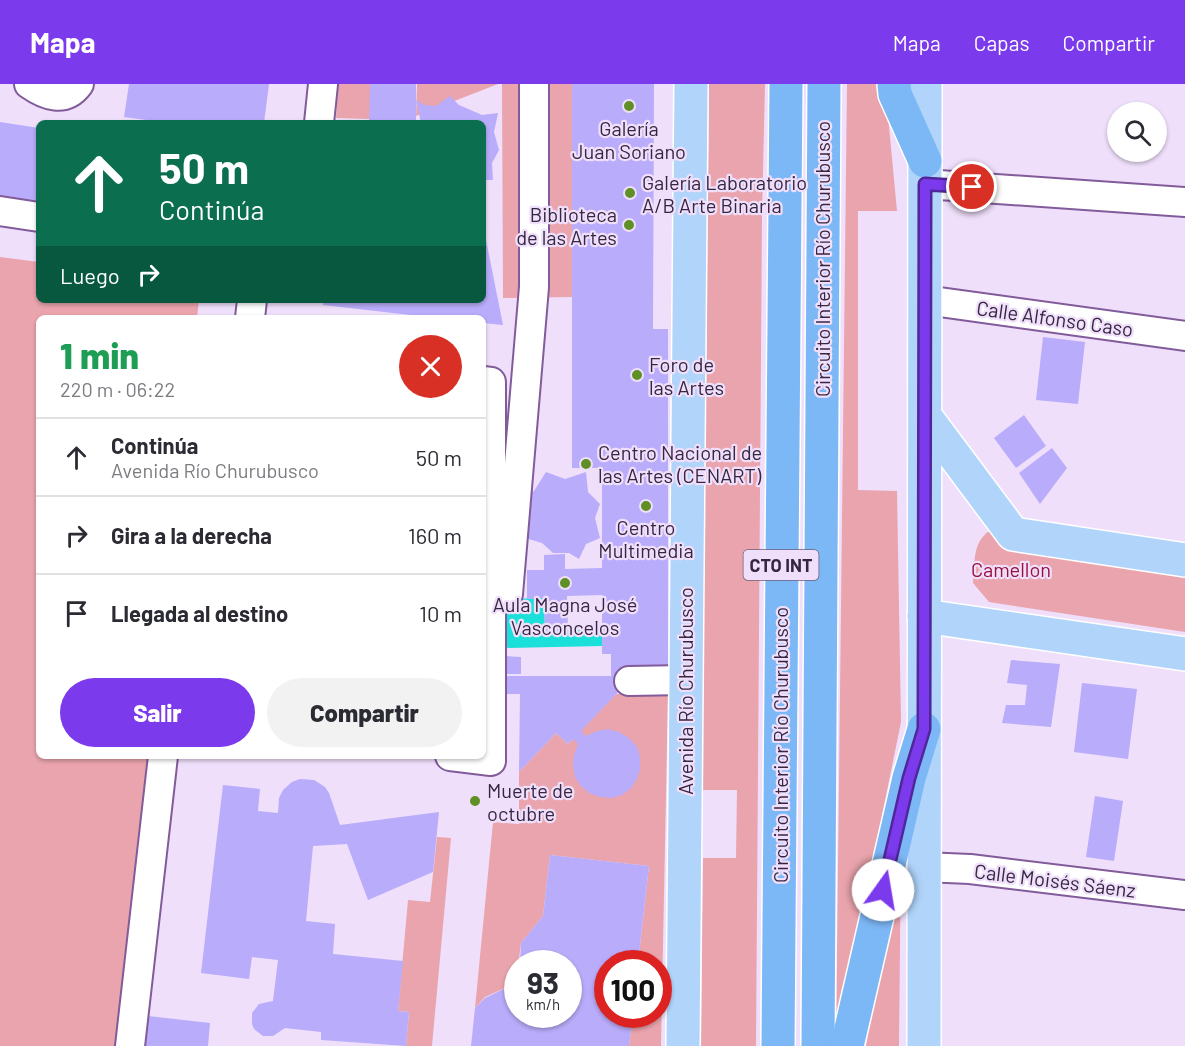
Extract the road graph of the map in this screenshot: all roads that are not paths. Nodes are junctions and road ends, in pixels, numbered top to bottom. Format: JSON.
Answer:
{"nodes":[{"id":1,"x":29,"y":84,"type":"edge"},
{"id":2,"x":79,"y":84,"type":"edge"},
{"id":3,"x":323,"y":84,"type":"edge"},
{"id":4,"x":534,"y":84,"type":"edge"},
{"id":5,"x":691,"y":84,"type":"edge"},
{"id":6,"x":786,"y":84,"type":"edge"},
{"id":7,"x":824,"y":84,"type":"edge"},
{"id":8,"x":894,"y":84,"type":"edge"},
{"id":9,"x":925,"y":84,"type":"edge"},
{"id":10,"x":319,"y":120,"type":"edge"},
{"id":11,"x":925,"y":172,"type":"junction"},
{"id":12,"x":1185,"y":202,"type":"edge"},
{"id":13,"x":0,"y":211,"type":"edge"},
{"id":14,"x":36,"y":217,"type":"edge"},
{"id":15,"x":925,"y":300,"type":"junction"},
{"id":16,"x":1185,"y":336,"type":"edge"},
{"id":17,"x":486,"y":381,"type":"edge"},
{"id":18,"x":925,"y":416,"type":"junction"},
{"id":19,"x":1185,"y":560,"type":"edge"},
{"id":20,"x":508,"y":594,"type":"dead end"},
{"id":21,"x":924,"y":615,"type":"junction"},
{"id":22,"x":1185,"y":654,"type":"edge"},
{"id":23,"x":685,"y":680,"type":"junction"},
{"id":24,"x":629,"y":681,"type":"dead end"},
{"id":25,"x":924,"y":729,"type":"junction"},
{"id":26,"x":163,"y":759,"type":"edge"},
{"id":27,"x":475,"y":759,"type":"edge"},
{"id":28,"x":924,"y":867,"type":"junction"},
{"id":29,"x":1185,"y":895,"type":"edge"},
{"id":30,"x":130,"y":1046,"type":"edge"},
{"id":31,"x":683,"y":1046,"type":"edge"},
{"id":32,"x":778,"y":1046,"type":"edge"},
{"id":33,"x":818,"y":1046,"type":"edge"},
{"id":34,"x":847,"y":1046,"type":"edge"},
{"id":35,"x":924,"y":1046,"type":"edge"}],
"edges":[{"from":1,"to":2,"type":"street"},
{"from":3,"to":10,"type":"street"},
{"from":4,"to":20,"type":"street"},
{"from":5,"to":23,"type":"main road","name":"Avenida Río Churubusco"},
{"from":6,"to":32,"type":"highway","name":"Circuito Interior Río Churubusco","number":"CTO INT"},
{"from":7,"to":33,"type":"highway","name":"Circuito Interior Río Churubusco","number":"CTO INT"},
{"from":8,"to":11,"type":"highway"},
{"from":9,"to":11,"type":"main road"},
{"from":11,"to":12,"type":"street"},
{"from":11,"to":15,"type":"main road"},
{"from":13,"to":14,"type":"street"},
{"from":15,"to":16,"type":"street","name":"Calle Alfonso Caso"},
{"from":15,"to":18,"type":"main road"},
{"from":17,"to":27,"type":"street"},
{"from":18,"to":19,"type":"main road"},
{"from":18,"to":21,"type":"main road"},
{"from":21,"to":22,"type":"main road"},
{"from":21,"to":25,"type":"main road"},
{"from":23,"to":24,"type":"street"},
{"from":23,"to":31,"type":"main road","name":"Avenida Río Churubusco"},
{"from":25,"to":28,"type":"main road"},
{"from":25,"to":34,"type":"highway"},
{"from":26,"to":30,"type":"street"},
{"from":28,"to":29,"type":"street","name":"Calle Moisés Sáenz"},
{"from":28,"to":35,"type":"main road"}]}
